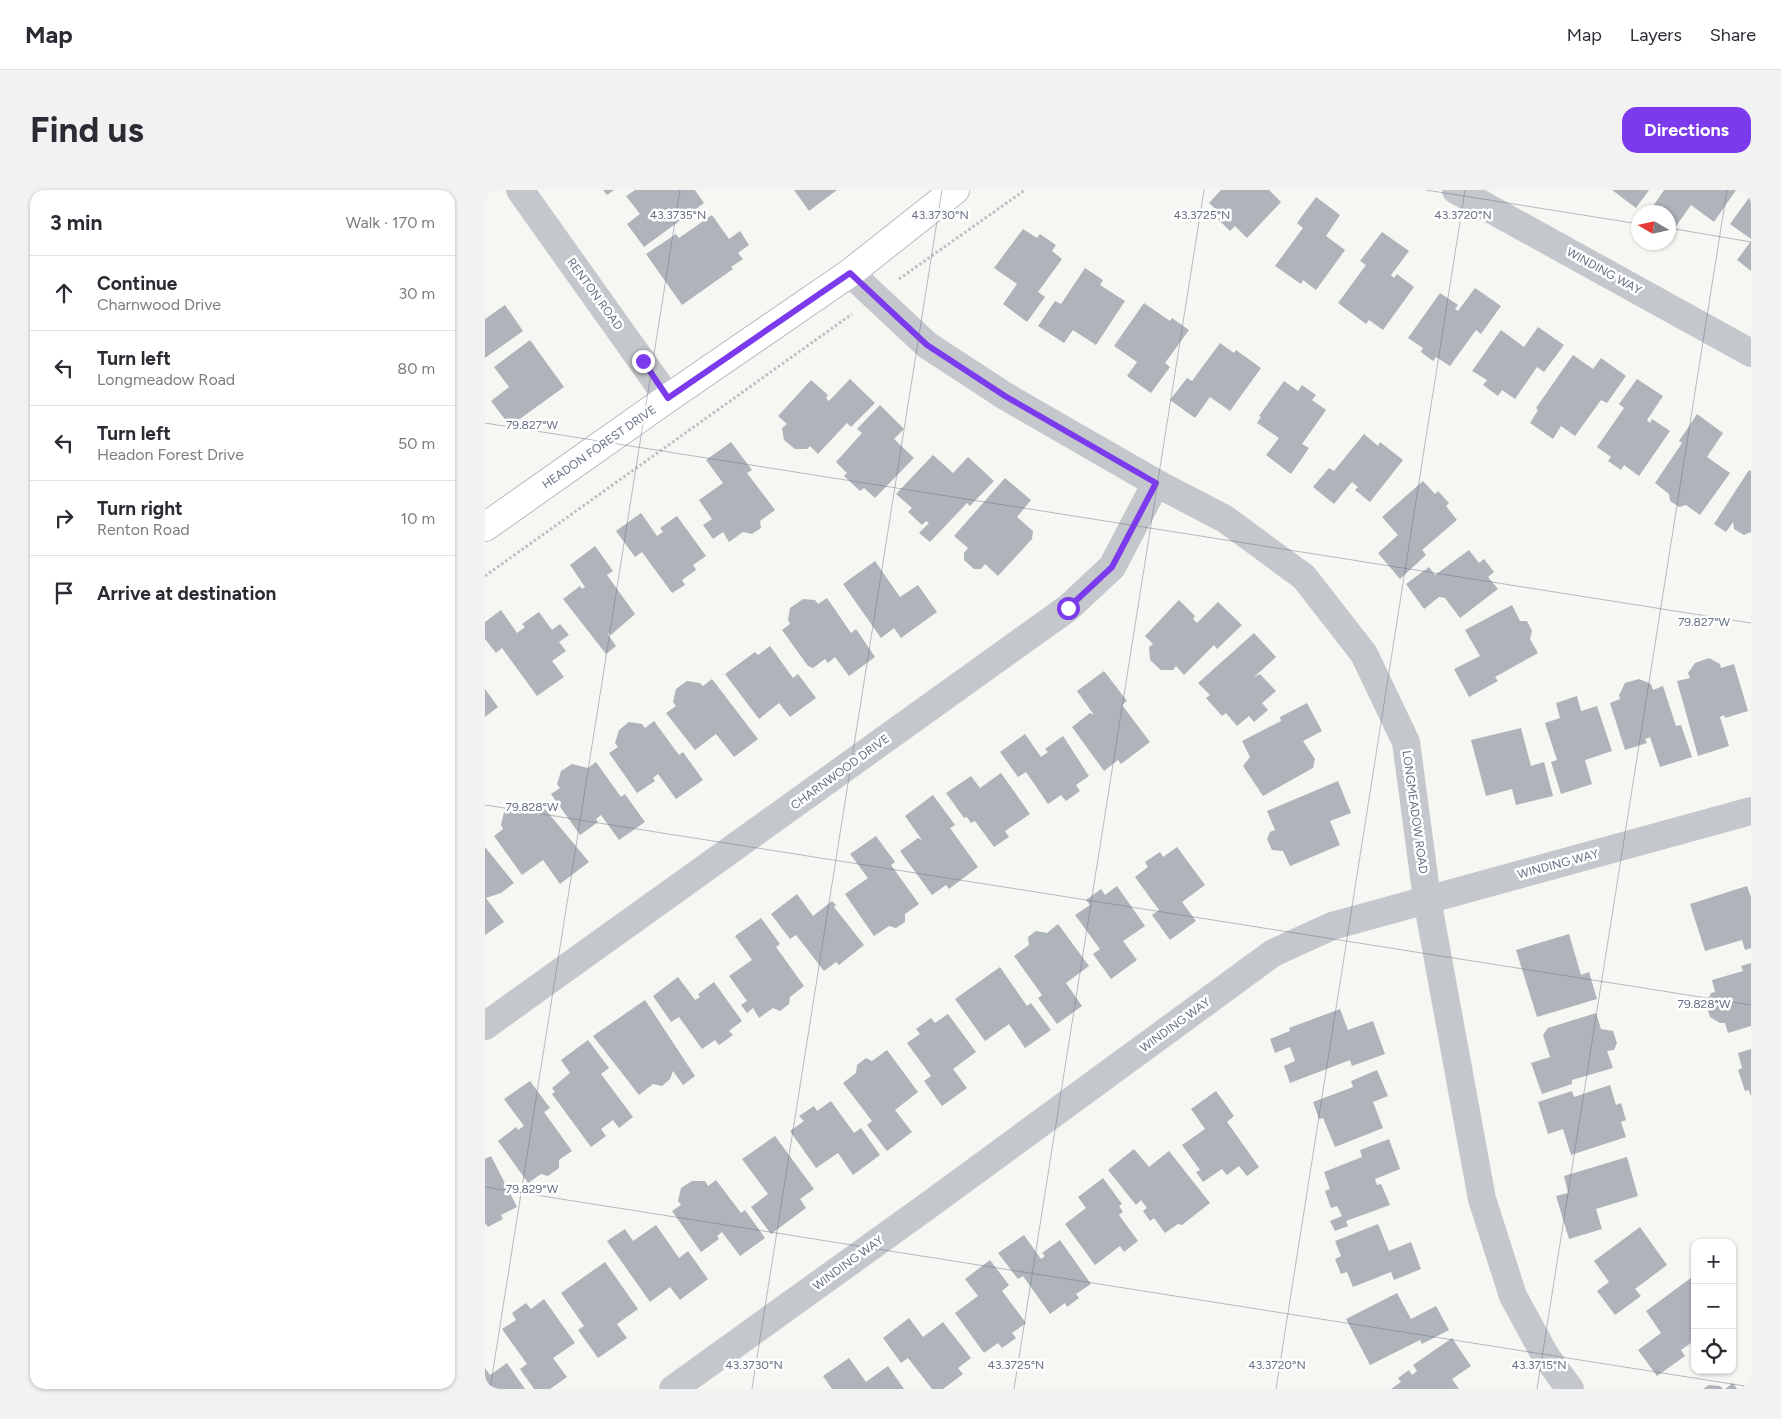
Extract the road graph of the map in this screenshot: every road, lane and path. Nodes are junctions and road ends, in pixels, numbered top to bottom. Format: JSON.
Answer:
{"nodes":[{"id":1,"x":520,"y":190,"type":"edge"},
{"id":2,"x":955,"y":190,"type":"edge"},
{"id":3,"x":1025,"y":190,"type":"edge"},
{"id":4,"x":1456,"y":190,"type":"edge"},
{"id":5,"x":850,"y":273,"type":"junction"},
{"id":6,"x":876,"y":297,"type":"junction"},
{"id":7,"x":1751,"y":353,"type":"edge"},
{"id":8,"x":668,"y":398,"type":"junction"},
{"id":9,"x":1156,"y":483,"type":"junction"},
{"id":10,"x":485,"y":527,"type":"edge"},
{"id":11,"x":485,"y":576,"type":"edge"},
{"id":12,"x":1751,"y":811,"type":"edge"},
{"id":13,"x":1427,"y":899,"type":"junction"},
{"id":14,"x":485,"y":1026,"type":"edge"},
{"id":15,"x":673,"y":1389,"type":"edge"},
{"id":16,"x":1570,"y":1389,"type":"edge"}],
"edges":[{"from":1,"to":8,"type":"street","name":"RENTON ROAD"},
{"from":2,"to":5,"type":"street","name":"HEADON FOREST DRIVE"},
{"from":3,"to":6,"type":"path"},
{"from":4,"to":7,"type":"street","name":"WINDING WAY"},
{"from":5,"to":6,"type":"street","name":"LONGMEADOW ROAD"},
{"from":5,"to":8,"type":"street","name":"HEADON FOREST DRIVE"},
{"from":6,"to":9,"type":"street","name":"LONGMEADOW ROAD"},
{"from":6,"to":11,"type":"path"},
{"from":8,"to":10,"type":"street","name":"HEADON FOREST DRIVE"},
{"from":9,"to":13,"type":"street","name":"LONGMEADOW ROAD"},
{"from":9,"to":14,"type":"street","name":"CHARNWOOD DRIVE"},
{"from":12,"to":13,"type":"street","name":"WINDING WAY"},
{"from":13,"to":15,"type":"street","name":"WINDING WAY"},
{"from":13,"to":16,"type":"street","name":"LONGMEADOW ROAD"}]}
